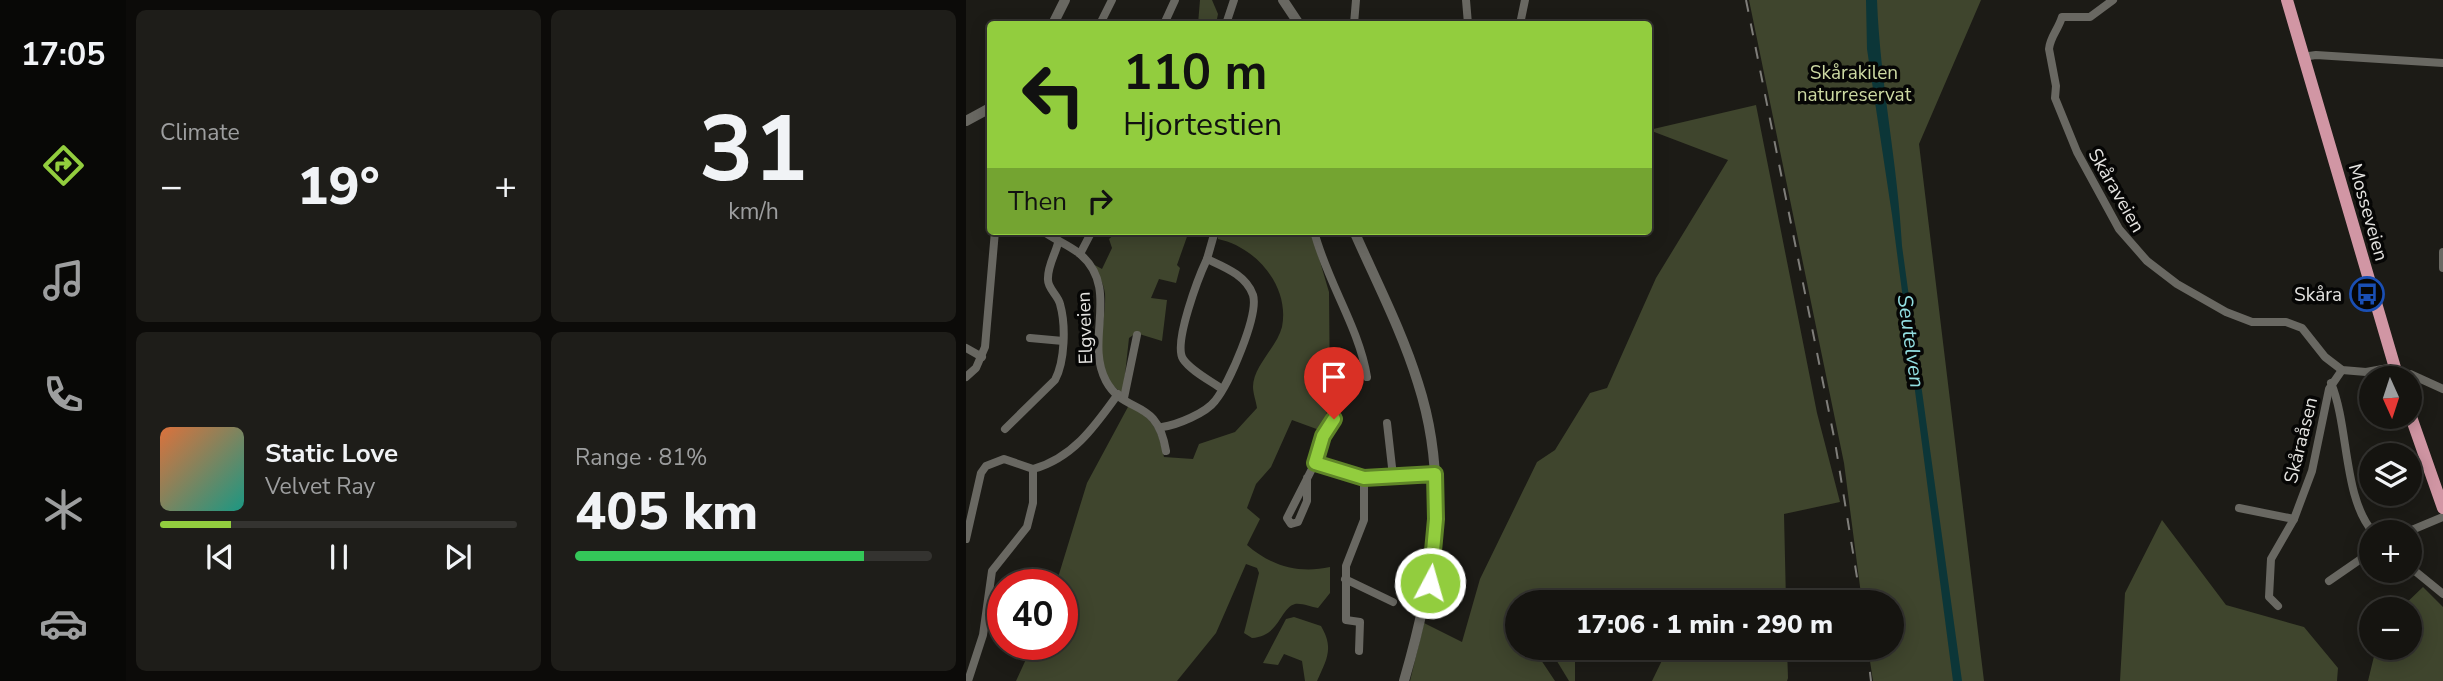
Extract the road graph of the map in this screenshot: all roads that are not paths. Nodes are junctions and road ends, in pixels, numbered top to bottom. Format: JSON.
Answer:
{"nodes":[{"id":1,"x":1065,"y":0,"type":"edge"},
{"id":2,"x":1112,"y":0,"type":"edge"},
{"id":3,"x":1175,"y":0,"type":"edge"},
{"id":4,"x":1234,"y":0,"type":"edge"},
{"id":5,"x":1283,"y":0,"type":"edge"},
{"id":6,"x":1356,"y":0,"type":"edge"},
{"id":7,"x":1466,"y":0,"type":"edge"},
{"id":8,"x":1525,"y":0,"type":"edge"},
{"id":9,"x":2113,"y":0,"type":"edge"},
{"id":10,"x":2287,"y":0,"type":"edge"},
{"id":11,"x":1054,"y":21,"type":"edge"},
{"id":12,"x":1102,"y":21,"type":"edge"},
{"id":13,"x":1165,"y":21,"type":"edge"},
{"id":14,"x":1227,"y":21,"type":"edge"},
{"id":15,"x":1297,"y":21,"type":"edge"},
{"id":16,"x":1354,"y":21,"type":"edge"},
{"id":17,"x":1468,"y":21,"type":"edge"},
{"id":18,"x":1521,"y":21,"type":"edge"},
{"id":19,"x":2302,"y":57,"type":"junction"},
{"id":20,"x":2443,"y":63,"type":"edge"},
{"id":21,"x":987,"y":109,"type":"edge"},
{"id":22,"x":966,"y":121,"type":"edge"},
{"id":23,"x":995,"y":235,"type":"edge"},
{"id":24,"x":1049,"y":235,"type":"edge"},
{"id":25,"x":1089,"y":235,"type":"edge"},
{"id":26,"x":1214,"y":235,"type":"edge"},
{"id":27,"x":1315,"y":235,"type":"edge"},
{"id":28,"x":1356,"y":235,"type":"edge"},
{"id":29,"x":1058,"y":243,"type":"junction"},
{"id":30,"x":2443,"y":252,"type":"edge"},
{"id":31,"x":1080,"y":254,"type":"junction"},
{"id":32,"x":1207,"y":259,"type":"junction"},
{"id":33,"x":2443,"y":268,"type":"edge"},
{"id":34,"x":1137,"y":335,"type":"dead end"},
{"id":35,"x":1030,"y":338,"type":"dead end"},
{"id":36,"x":1063,"y":341,"type":"junction"},
{"id":37,"x":966,"y":348,"type":"edge"},
{"id":38,"x":982,"y":357,"type":"junction"},
{"id":39,"x":2395,"y":366,"type":"edge"},
{"id":40,"x":2342,"y":370,"type":"junction"},
{"id":41,"x":2359,"y":371,"type":"edge"},
{"id":42,"x":966,"y":377,"type":"edge"},
{"id":43,"x":1367,"y":377,"type":"dead end"},
{"id":44,"x":2422,"y":379,"type":"edge"},
{"id":45,"x":2331,"y":383,"type":"junction"},
{"id":46,"x":1222,"y":389,"type":"junction"},
{"id":47,"x":2443,"y":389,"type":"edge"},
{"id":48,"x":1121,"y":396,"type":"junction"},
{"id":49,"x":1334,"y":419,"type":"dead end"},
{"id":50,"x":1387,"y":423,"type":"dead end"},
{"id":51,"x":1162,"y":427,"type":"junction"},
{"id":52,"x":1005,"y":429,"type":"dead end"},
{"id":53,"x":2415,"y":429,"type":"edge"},
{"id":54,"x":1166,"y":451,"type":"dead end"},
{"id":55,"x":1315,"y":463,"type":"junction"},
{"id":56,"x":1033,"y":469,"type":"junction"},
{"id":57,"x":1435,"y":474,"type":"junction"},
{"id":58,"x":1393,"y":476,"type":"junction"},
{"id":59,"x":1307,"y":478,"type":"junction"},
{"id":60,"x":1364,"y":478,"type":"junction"},
{"id":61,"x":2239,"y":508,"type":"dead end"},
{"id":62,"x":2443,"y":508,"type":"edge"},
{"id":63,"x":2443,"y":517,"type":"edge"},
{"id":64,"x":2294,"y":519,"type":"junction"},
{"id":65,"x":2367,"y":520,"type":"edge"},
{"id":66,"x":2422,"y":526,"type":"edge"},
{"id":67,"x":966,"y":539,"type":"edge"},
{"id":68,"x":2359,"y":560,"type":"edge"},
{"id":69,"x":2422,"y":577,"type":"edge"},
{"id":70,"x":1345,"y":579,"type":"junction"},
{"id":71,"x":2329,"y":581,"type":"dead end"},
{"id":72,"x":2443,"y":594,"type":"edge"},
{"id":73,"x":1393,"y":602,"type":"dead end"},
{"id":74,"x":2278,"y":606,"type":"dead end"},
{"id":75,"x":1359,"y":651,"type":"dead end"},
{"id":76,"x":968,"y":681,"type":"edge"},
{"id":77,"x":1404,"y":681,"type":"edge"}],
"edges":[{"from":1,"to":11,"type":"street"},
{"from":2,"to":12,"type":"street"},
{"from":3,"to":13,"type":"street"},
{"from":4,"to":14,"type":"street"},
{"from":5,"to":15,"type":"street"},
{"from":6,"to":16,"type":"street"},
{"from":7,"to":17,"type":"street"},
{"from":8,"to":18,"type":"street"},
{"from":9,"to":40,"type":"street","name":"Skåraveien"},
{"from":10,"to":19,"type":"highway","name":"Mosseveien"},
{"from":19,"to":20,"type":"street"},
{"from":19,"to":39,"type":"highway","name":"Mosseveien"},
{"from":21,"to":22,"type":"street"},
{"from":23,"to":38,"type":"street"},
{"from":24,"to":29,"type":"street"},
{"from":25,"to":31,"type":"street"},
{"from":26,"to":32,"type":"street"},
{"from":27,"to":43,"type":"street"},
{"from":28,"to":57,"type":"street"},
{"from":29,"to":31,"type":"street"},
{"from":29,"to":36,"type":"street"},
{"from":30,"to":33,"type":"street"},
{"from":31,"to":48,"type":"street","name":"Elgveien"},
{"from":32,"to":46,"type":"street"},
{"from":32,"to":46,"type":"street"},
{"from":34,"to":48,"type":"street"},
{"from":35,"to":36,"type":"street"},
{"from":36,"to":52,"type":"street"},
{"from":37,"to":38,"type":"street"},
{"from":38,"to":42,"type":"street"},
{"from":40,"to":41,"type":"street"},
{"from":40,"to":45,"type":"street","name":"Skåraåsen"},
{"from":44,"to":47,"type":"street"},
{"from":45,"to":64,"type":"street","name":"Skåraåsen"},
{"from":45,"to":65,"type":"street"},
{"from":46,"to":51,"type":"street"},
{"from":48,"to":51,"type":"street","name":"Elgveien"},
{"from":48,"to":56,"type":"street"},
{"from":49,"to":55,"type":"street"},
{"from":50,"to":58,"type":"street"},
{"from":51,"to":54,"type":"street"},
{"from":53,"to":62,"type":"highway"},
{"from":55,"to":59,"type":"street"},
{"from":55,"to":60,"type":"street"},
{"from":56,"to":67,"type":"street"},
{"from":56,"to":76,"type":"street"},
{"from":57,"to":58,"type":"street"},
{"from":57,"to":77,"type":"street"},
{"from":58,"to":60,"type":"street"},
{"from":59,"to":59,"type":"street"},
{"from":60,"to":70,"type":"street"},
{"from":61,"to":64,"type":"street"},
{"from":63,"to":66,"type":"street"},
{"from":64,"to":74,"type":"street","name":"Skåraåsen"},
{"from":68,"to":71,"type":"street"},
{"from":69,"to":72,"type":"street"},
{"from":70,"to":73,"type":"street"},
{"from":70,"to":75,"type":"street"}]}
